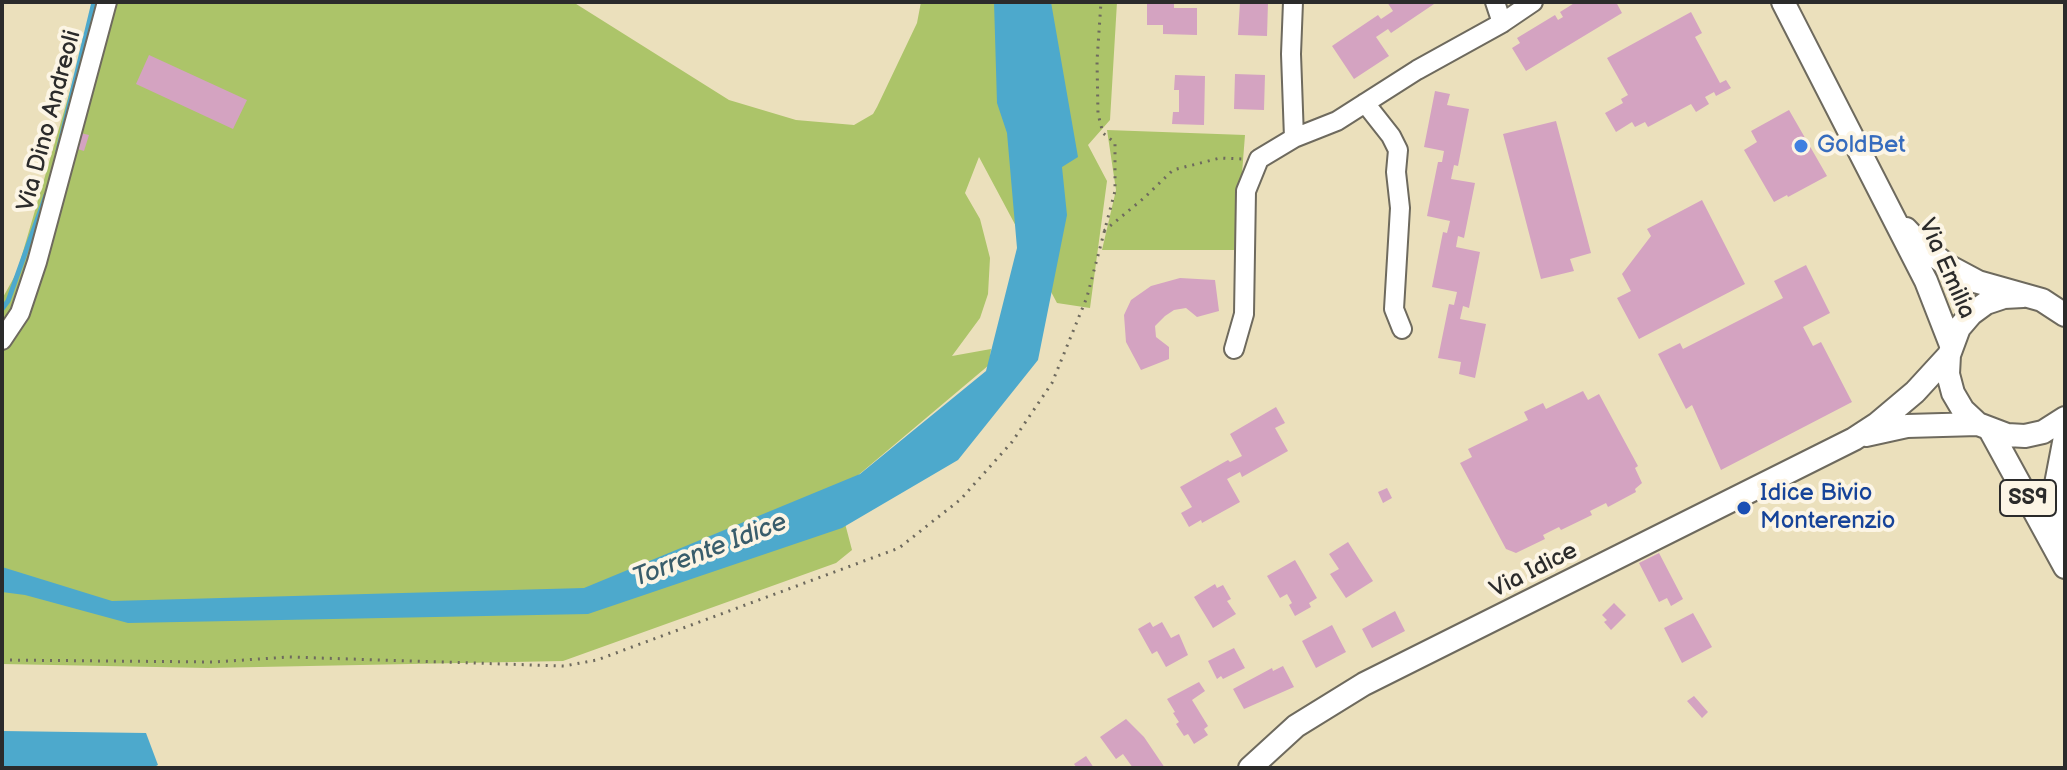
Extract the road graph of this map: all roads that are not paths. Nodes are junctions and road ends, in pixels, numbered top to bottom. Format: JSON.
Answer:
{"nodes":[{"id":1,"x":107,"y":2,"type":"edge"},
{"id":2,"x":1293,"y":2,"type":"edge"},
{"id":3,"x":1495,"y":2,"type":"edge"},
{"id":4,"x":1533,"y":2,"type":"edge"},
{"id":5,"x":1783,"y":2,"type":"edge"},
{"id":6,"x":1792,"y":2,"type":"edge"},
{"id":7,"x":1502,"y":23,"type":"junction"},
{"id":8,"x":1798,"y":30,"type":"junction"},
{"id":9,"x":1365,"y":103,"type":"junction"},
{"id":10,"x":1294,"y":138,"type":"junction"},
{"id":11,"x":1892,"y":214,"type":"junction"},
{"id":12,"x":2032,"y":298,"type":"junction"},
{"id":13,"x":2065,"y":303,"type":"edge"},
{"id":14,"x":2065,"y":315,"type":"edge"},
{"id":15,"x":1402,"y":329,"type":"dead end"},
{"id":16,"x":2,"y":340,"type":"edge"},
{"id":17,"x":1234,"y":349,"type":"dead end"},
{"id":18,"x":1950,"y":350,"type":"junction"},
{"id":19,"x":2065,"y":418,"type":"edge"},
{"id":20,"x":1984,"y":427,"type":"junction"},
{"id":21,"x":2065,"y":437,"type":"edge"},
{"id":22,"x":1854,"y":439,"type":"junction"},
{"id":23,"x":2065,"y":542,"type":"edge"},
{"id":24,"x":2065,"y":567,"type":"edge"},
{"id":25,"x":1250,"y":768,"type":"edge"}],
"edges":[{"from":1,"to":16,"type":"street","name":"Via Dino Andreoli"},
{"from":2,"to":10,"type":"street"},
{"from":3,"to":7,"type":"street"},
{"from":4,"to":7,"type":"street"},
{"from":5,"to":8,"type":"main road","name":"Via Emilia"},
{"from":6,"to":8,"type":"street"},
{"from":7,"to":9,"type":"street"},
{"from":8,"to":11,"type":"main road","name":"Via Emilia"},
{"from":9,"to":10,"type":"street"},
{"from":9,"to":15,"type":"street"},
{"from":10,"to":17,"type":"street"},
{"from":11,"to":12,"type":"main road","name":"Via Emilia"},
{"from":11,"to":18,"type":"main road","name":"Via Emilia"},
{"from":12,"to":13,"type":"main road"},
{"from":12,"to":14,"type":"main road","name":"Via Emilia"},
{"from":12,"to":18,"type":"main road","name":"Via Emilia"},
{"from":18,"to":20,"type":"main road","name":"Via Emilia"},
{"from":18,"to":22,"type":"main road","name":"Via Idice"},
{"from":19,"to":20,"type":"main road"},
{"from":20,"to":22,"type":"main road","name":"Via Idice"},
{"from":20,"to":24,"type":"main road","name":"Via Emilia","number":"SS9"},
{"from":21,"to":23,"type":"main road","number":"SS9"},
{"from":22,"to":25,"type":"main road","name":"Via Idice"}]}
